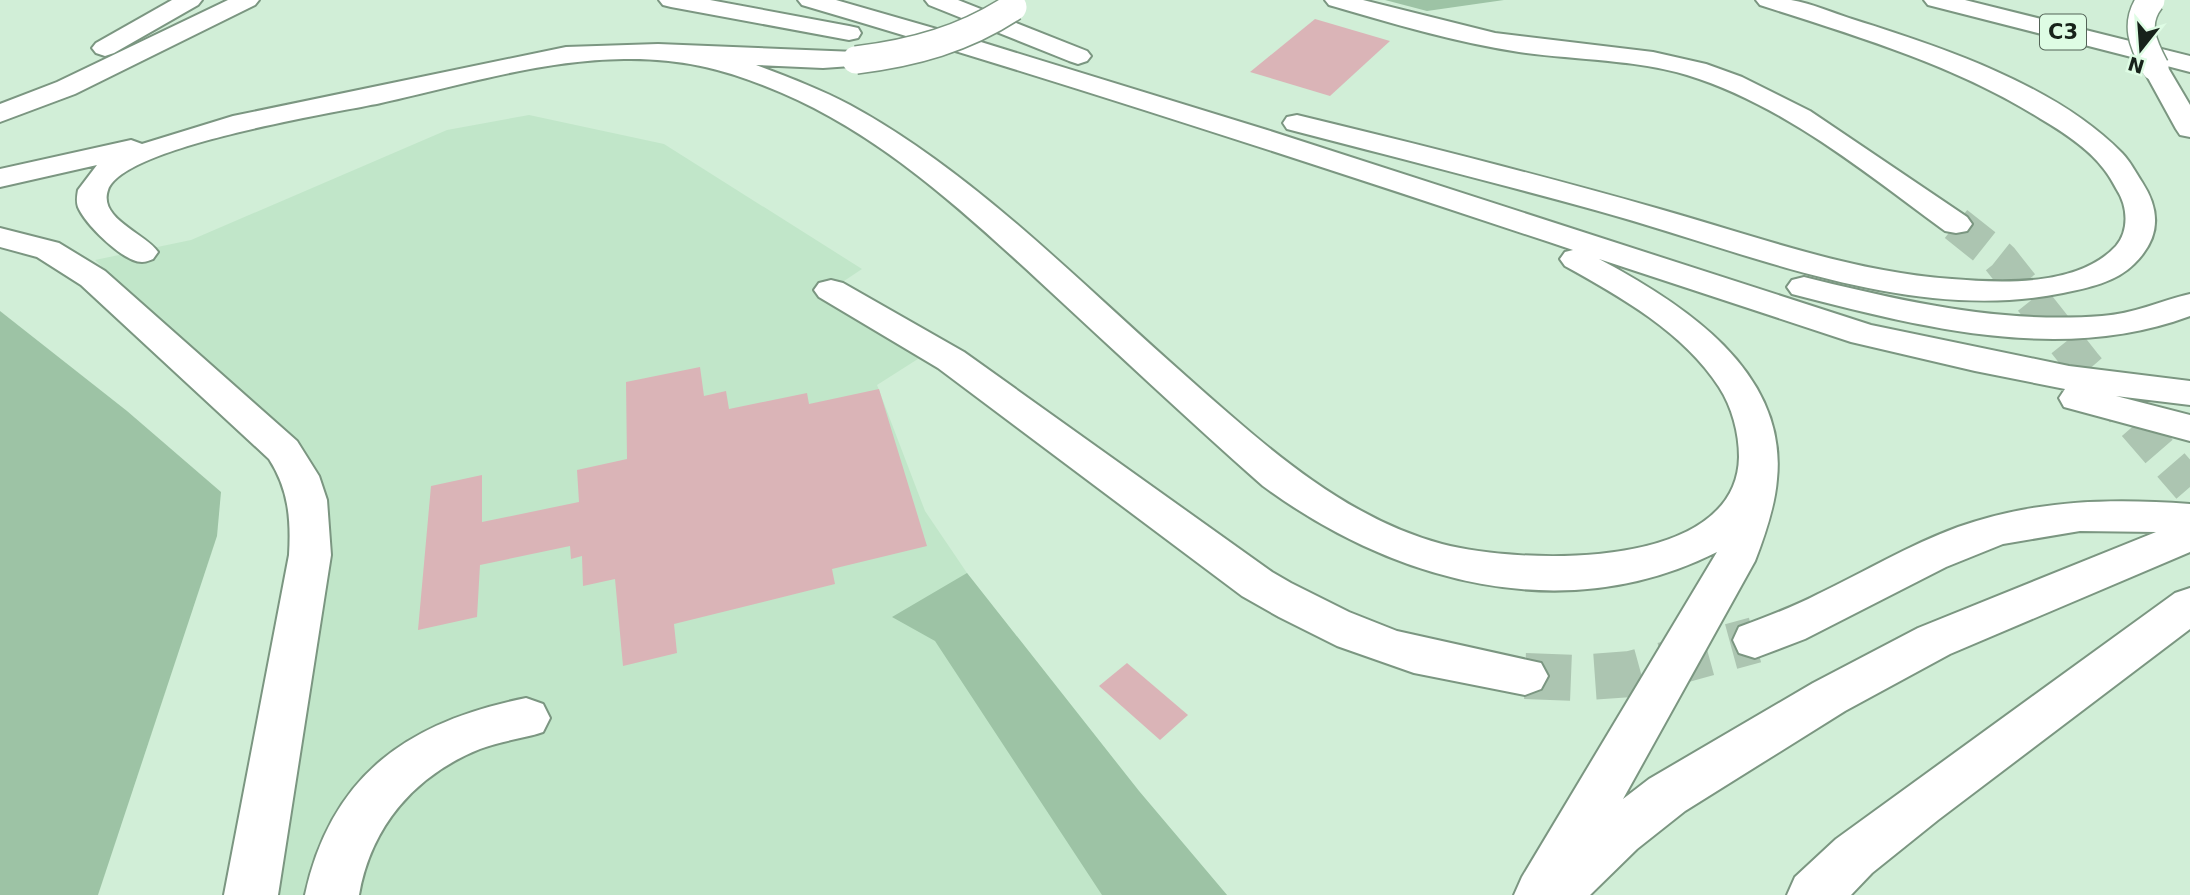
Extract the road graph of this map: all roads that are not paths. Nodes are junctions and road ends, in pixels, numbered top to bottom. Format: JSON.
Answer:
{"nodes":[{"id":1,"x":190,"y":0,"type":"edge"},
{"id":2,"x":204,"y":0,"type":"edge"},
{"id":3,"x":247,"y":0,"type":"edge"},
{"id":4,"x":671,"y":0,"type":"edge"},
{"id":5,"x":810,"y":0,"type":"edge"},
{"id":6,"x":871,"y":0,"type":"edge"},
{"id":7,"x":937,"y":0,"type":"edge"},
{"id":8,"x":1337,"y":0,"type":"edge"},
{"id":9,"x":1768,"y":0,"type":"edge"},
{"id":10,"x":1936,"y":0,"type":"edge"},
{"id":11,"x":2016,"y":0,"type":"edge"},
{"id":12,"x":2151,"y":0,"type":"edge"},
{"id":13,"x":1016,"y":3,"type":"edge"},
{"id":14,"x":2190,"y":43,"type":"edge"},
{"id":15,"x":105,"y":48,"type":"junction"},
{"id":16,"x":683,"y":53,"type":"junction"},
{"id":17,"x":2190,"y":64,"type":"edge"},
{"id":18,"x":1069,"y":65,"type":"junction"},
{"id":19,"x":2155,"y":66,"type":"junction"},
{"id":20,"x":0,"y":94,"type":"edge"},
{"id":21,"x":2190,"y":98,"type":"edge"},
{"id":22,"x":0,"y":114,"type":"edge"},
{"id":23,"x":1275,"y":118,"type":"junction"},
{"id":24,"x":2190,"y":129,"type":"edge"},
{"id":25,"x":197,"y":135,"type":"junction"},
{"id":26,"x":0,"y":178,"type":"edge"},
{"id":27,"x":1414,"y":186,"type":"junction"},
{"id":28,"x":0,"y":187,"type":"edge"},
{"id":29,"x":98,"y":216,"type":"junction"},
{"id":30,"x":1956,"y":224,"type":"tunnel mouth"},
{"id":31,"x":0,"y":237,"type":"edge"},
{"id":32,"x":142,"y":252,"type":"dead end"},
{"id":33,"x":831,"y":290,"type":"dead end"},
{"id":34,"x":2190,"y":304,"type":"edge"},
{"id":35,"x":1863,"y":334,"type":"junction"},
{"id":36,"x":2190,"y":393,"type":"edge"},
{"id":37,"x":2190,"y":428,"type":"edge"},
{"id":38,"x":1758,"y":479,"type":"junction"},
{"id":39,"x":2190,"y":519,"type":"edge"},
{"id":40,"x":2190,"y":535,"type":"edge"},
{"id":41,"x":2190,"y":605,"type":"edge"},
{"id":42,"x":1755,"y":640,"type":"tunnel mouth"},
{"id":43,"x":1525,"y":676,"type":"tunnel mouth"},
{"id":44,"x":526,"y":718,"type":"dead end"},
{"id":45,"x":251,"y":895,"type":"edge"},
{"id":46,"x":332,"y":895,"type":"edge"},
{"id":47,"x":1541,"y":895,"type":"edge"},
{"id":48,"x":1554,"y":895,"type":"edge"},
{"id":49,"x":1814,"y":895,"type":"edge"}],
"edges":[{"from":1,"to":15,"type":"main road"},
{"from":2,"to":15,"type":"main road"},
{"from":3,"to":22,"type":"main road"},
{"from":4,"to":18,"type":"main road"},
{"from":5,"to":18,"type":"main road"},
{"from":6,"to":18,"type":"main road"},
{"from":7,"to":18,"type":"main road"},
{"from":8,"to":30,"type":"main road"},
{"from":9,"to":23,"type":"main road"},
{"from":10,"to":17,"type":"main road","number":"C3"},
{"from":11,"to":14,"type":"main road","number":"C3"},
{"from":12,"to":19,"type":"main road","bridge":true},
{"from":13,"to":16,"type":"main road","bridge":true},
{"from":15,"to":20,"type":"main road"},
{"from":16,"to":25,"type":"main road"},
{"from":16,"to":38,"type":"main road"},
{"from":18,"to":23,"type":"main road"},
{"from":18,"to":27,"type":"main road"},
{"from":19,"to":21,"type":"main road"},
{"from":19,"to":24,"type":"main road"},
{"from":23,"to":34,"type":"main road"},
{"from":25,"to":26,"type":"main road"},
{"from":25,"to":29,"type":"main road"},
{"from":27,"to":35,"type":"main road"},
{"from":27,"to":38,"type":"main road"},
{"from":28,"to":29,"type":"main road"},
{"from":29,"to":32,"type":"main road"},
{"from":31,"to":45,"type":"main road"},
{"from":33,"to":43,"type":"main road"},
{"from":35,"to":36,"type":"main road"},
{"from":35,"to":37,"type":"main road"},
{"from":38,"to":47,"type":"main road"},
{"from":39,"to":42,"type":"main road"},
{"from":40,"to":48,"type":"main road"},
{"from":41,"to":49,"type":"main road"},
{"from":44,"to":46,"type":"main road"}]}
